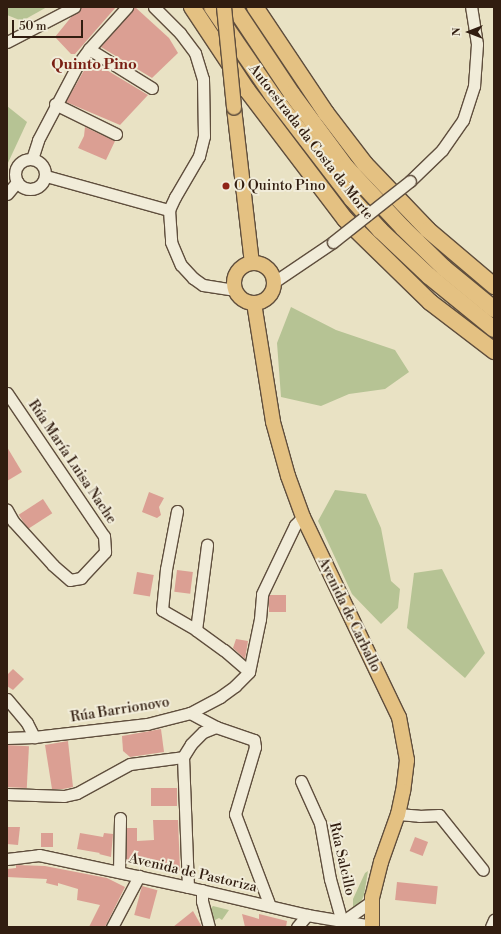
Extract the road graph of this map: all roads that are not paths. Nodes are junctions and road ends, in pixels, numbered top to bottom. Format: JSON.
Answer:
{"nodes":[{"id":1,"x":74,"y":7,"type":"edge"},
{"id":2,"x":127,"y":7,"type":"edge"},
{"id":3,"x":154,"y":7,"type":"edge"},
{"id":4,"x":192,"y":7,"type":"edge"},
{"id":5,"x":212,"y":7,"type":"edge"},
{"id":6,"x":224,"y":7,"type":"edge"},
{"id":7,"x":234,"y":7,"type":"edge"},
{"id":8,"x":254,"y":7,"type":"edge"},
{"id":9,"x":471,"y":7,"type":"edge"},
{"id":10,"x":7,"y":42,"type":"edge"},
{"id":11,"x":89,"y":49,"type":"junction"},
{"id":12,"x":152,"y":88,"type":"dead end"},
{"id":13,"x":55,"y":104,"type":"junction"},
{"id":14,"x":116,"y":134,"type":"dead end"},
{"id":15,"x":32,"y":159,"type":"junction"},
{"id":16,"x":46,"y":176,"type":"junction"},
{"id":17,"x":17,"y":182,"type":"junction"},
{"id":18,"x":7,"y":194,"type":"edge"},
{"id":19,"x":169,"y":210,"type":"junction"},
{"id":20,"x":252,"y":263,"type":"junction"},
{"id":21,"x":274,"y":282,"type":"junction"},
{"id":22,"x":494,"y":286,"type":"edge"},
{"id":23,"x":236,"y":290,"type":"junction"},
{"id":24,"x":254,"y":303,"type":"junction"},
{"id":25,"x":494,"y":309,"type":"edge"},
{"id":26,"x":494,"y":329,"type":"edge"},
{"id":27,"x":494,"y":351,"type":"edge"},
{"id":28,"x":7,"y":393,"type":"edge"},
{"id":29,"x":7,"y":510,"type":"edge"},
{"id":30,"x":177,"y":511,"type":"dead end"},
{"id":31,"x":303,"y":518,"type":"junction"},
{"id":32,"x":207,"y":545,"type":"dead end"},
{"id":33,"x":196,"y":630,"type":"junction"},
{"id":34,"x":250,"y":672,"type":"junction"},
{"id":35,"x":7,"y":699,"type":"edge"},
{"id":36,"x":190,"y":713,"type":"junction"},
{"id":37,"x":216,"y":727,"type":"junction"},
{"id":38,"x":34,"y":737,"type":"junction"},
{"id":39,"x":7,"y":738,"type":"edge"},
{"id":40,"x":183,"y":757,"type":"junction"},
{"id":41,"x":301,"y":781,"type":"dead end"},
{"id":42,"x":7,"y":794,"type":"edge"},
{"id":43,"x":398,"y":814,"type":"junction"},
{"id":44,"x":120,"y":818,"type":"dead end"},
{"id":45,"x":7,"y":859,"type":"edge"},
{"id":46,"x":483,"y":870,"type":"dead end"},
{"id":47,"x":119,"y":872,"type":"junction"},
{"id":48,"x":139,"y":876,"type":"junction"},
{"id":49,"x":188,"y":887,"type":"junction"},
{"id":50,"x":202,"y":890,"type":"junction"},
{"id":51,"x":372,"y":901,"type":"junction"},
{"id":52,"x":270,"y":906,"type":"junction"},
{"id":53,"x":307,"y":915,"type":"junction"},
{"id":54,"x":345,"y":924,"type":"edge"},
{"id":55,"x":372,"y":926,"type":"edge"},
{"id":56,"x":112,"y":927,"type":"edge"},
{"id":57,"x":209,"y":927,"type":"edge"},
{"id":58,"x":297,"y":927,"type":"edge"}],
"edges":[{"from":1,"to":10,"type":"street"},
{"from":2,"to":11,"type":"street"},
{"from":3,"to":19,"type":"street"},
{"from":4,"to":27,"type":"highway"},
{"from":5,"to":26,"type":"highway","name":"Autoestrada da Costa da Morte"},
{"from":6,"to":20,"type":"main road","bridge":true},
{"from":7,"to":25,"type":"highway","name":"Autoestrada da Costa da Morte"},
{"from":8,"to":22,"type":"highway"},
{"from":9,"to":21,"type":"street","bridge":true},
{"from":11,"to":12,"type":"street"},
{"from":11,"to":13,"type":"street"},
{"from":13,"to":14,"type":"street"},
{"from":13,"to":15,"type":"street"},
{"from":15,"to":16,"type":"street"},
{"from":15,"to":17,"type":"street"},
{"from":16,"to":17,"type":"street"},
{"from":16,"to":19,"type":"street"},
{"from":17,"to":18,"type":"street"},
{"from":19,"to":23,"type":"street"},
{"from":20,"to":21,"type":"main road"},
{"from":20,"to":23,"type":"main road"},
{"from":21,"to":24,"type":"main road"},
{"from":23,"to":24,"type":"main road"},
{"from":24,"to":31,"type":"main road","name":"Avenida de Carballo"},
{"from":28,"to":29,"type":"street","name":"Rúa María Luisa Nache"},
{"from":30,"to":33,"type":"street"},
{"from":31,"to":34,"type":"street"},
{"from":31,"to":43,"type":"main road","name":"Avenida de Carballo"},
{"from":32,"to":33,"type":"street"},
{"from":33,"to":34,"type":"street"},
{"from":34,"to":36,"type":"street","name":"Rúa Barrionovo"},
{"from":35,"to":38,"type":"street"},
{"from":36,"to":37,"type":"street"},
{"from":36,"to":38,"type":"street","name":"Rúa Barrionovo"},
{"from":37,"to":40,"type":"street"},
{"from":37,"to":52,"type":"street"},
{"from":38,"to":39,"type":"street","name":"Rúa Barrionovo"},
{"from":40,"to":42,"type":"street"},
{"from":40,"to":49,"type":"street"},
{"from":41,"to":54,"type":"street","name":"Rúa Salcillo"},
{"from":43,"to":46,"type":"street"},
{"from":43,"to":51,"type":"main road","name":"Avenida de Carballo"},
{"from":44,"to":47,"type":"street"},
{"from":45,"to":47,"type":"street","name":"Avenida de Pastoriza"},
{"from":47,"to":48,"type":"street","name":"Avenida de Pastoriza"},
{"from":48,"to":49,"type":"street","name":"Avenida de Pastoriza"},
{"from":48,"to":56,"type":"street"},
{"from":49,"to":50,"type":"street","name":"Avenida de Pastoriza"},
{"from":50,"to":52,"type":"street","name":"Avenida de Pastoriza"},
{"from":50,"to":57,"type":"street"},
{"from":51,"to":54,"type":"street"},
{"from":51,"to":55,"type":"main road","name":"Avenida de Carballo"},
{"from":52,"to":53,"type":"street","name":"Avenida de Pastoriza"},
{"from":53,"to":54,"type":"street","name":"Avenida de Pastoriza"},
{"from":53,"to":58,"type":"street"},
{"from":54,"to":55,"type":"street","name":"Avenida de Pastoriza"}]}
